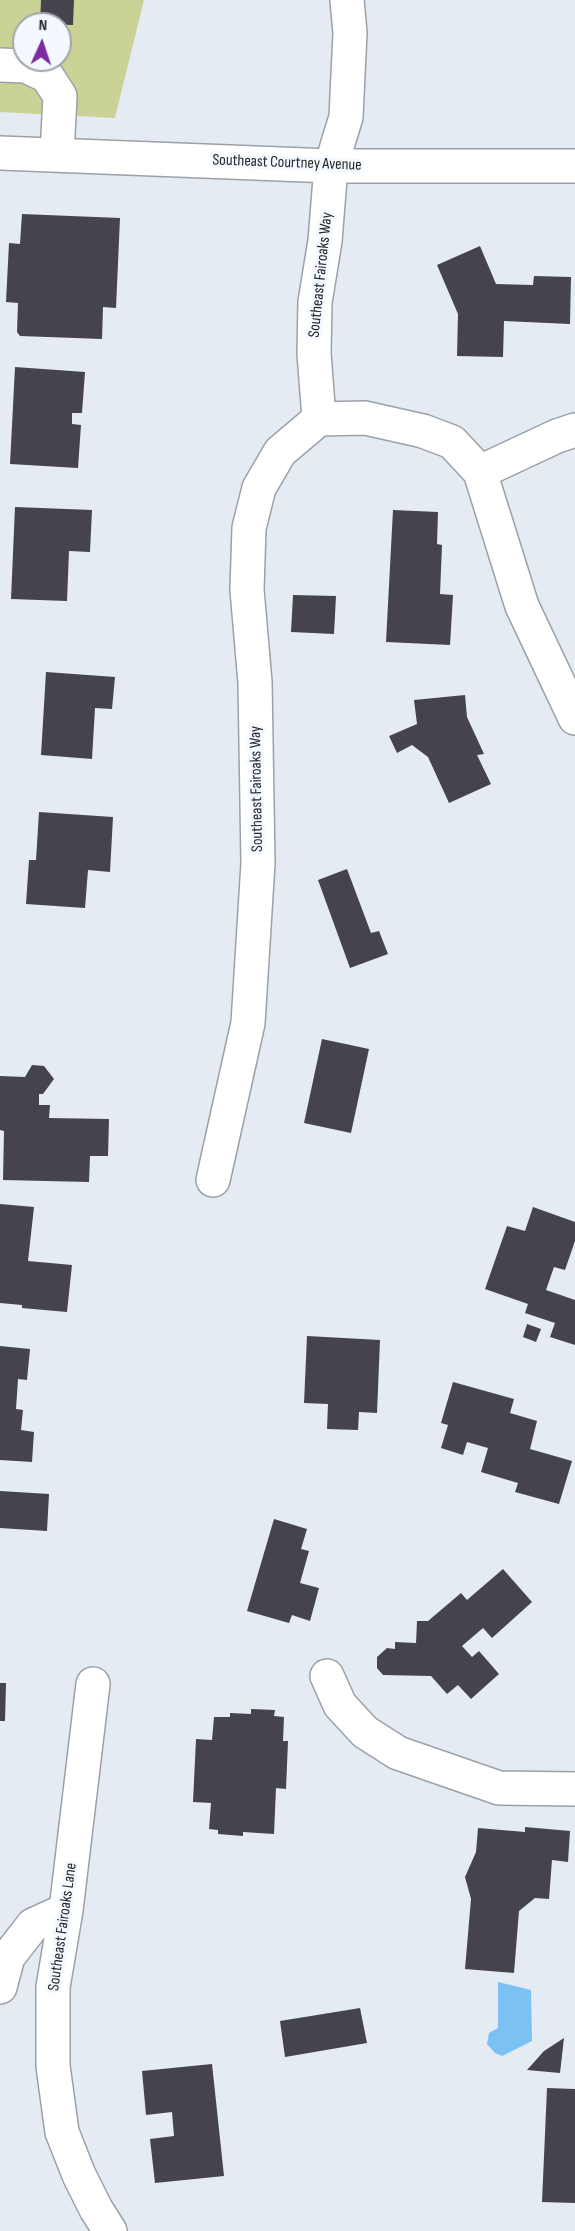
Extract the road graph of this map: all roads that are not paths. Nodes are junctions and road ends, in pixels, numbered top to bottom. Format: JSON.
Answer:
{"nodes":[{"id":1,"x":347,"y":0,"type":"edge"},
{"id":2,"x":0,"y":65,"type":"edge"},
{"id":3,"x":0,"y":153,"type":"edge"},
{"id":4,"x":57,"y":155,"type":"junction"},
{"id":5,"x":331,"y":166,"type":"junction"},
{"id":6,"x":575,"y":166,"type":"edge"},
{"id":7,"x":319,"y":420,"type":"junction"},
{"id":8,"x":575,"y":430,"type":"edge"},
{"id":9,"x":480,"y":472,"type":"junction"},
{"id":10,"x":575,"y":718,"type":"edge"},
{"id":11,"x":213,"y":1180,"type":"dead end"},
{"id":12,"x":327,"y":1676,"type":"dead end"},
{"id":13,"x":93,"y":1684,"type":"dead end"},
{"id":14,"x":575,"y":1789,"type":"edge"},
{"id":15,"x":66,"y":1910,"type":"junction"},
{"id":16,"x":0,"y":1987,"type":"edge"},
{"id":17,"x":110,"y":2231,"type":"edge"}],
"edges":[{"from":1,"to":5,"type":"street","name":"Southeast Fairoaks Way"},
{"from":2,"to":4,"type":"street"},
{"from":3,"to":4,"type":"street","name":"Southeast Courtney Avenue"},
{"from":4,"to":5,"type":"street","name":"Southeast Courtney Avenue"},
{"from":5,"to":6,"type":"street","name":"Southeast Courtney Avenue"},
{"from":5,"to":7,"type":"street","name":"Southeast Fairoaks Way"},
{"from":7,"to":9,"type":"street"},
{"from":7,"to":11,"type":"street","name":"Southeast Fairoaks Way"},
{"from":8,"to":9,"type":"street"},
{"from":9,"to":10,"type":"street"},
{"from":12,"to":14,"type":"street"},
{"from":13,"to":15,"type":"street","name":"Southeast Fairoaks Lane"},
{"from":15,"to":16,"type":"street"},
{"from":15,"to":17,"type":"street","name":"Southeast Fairoaks Lane"}]}
